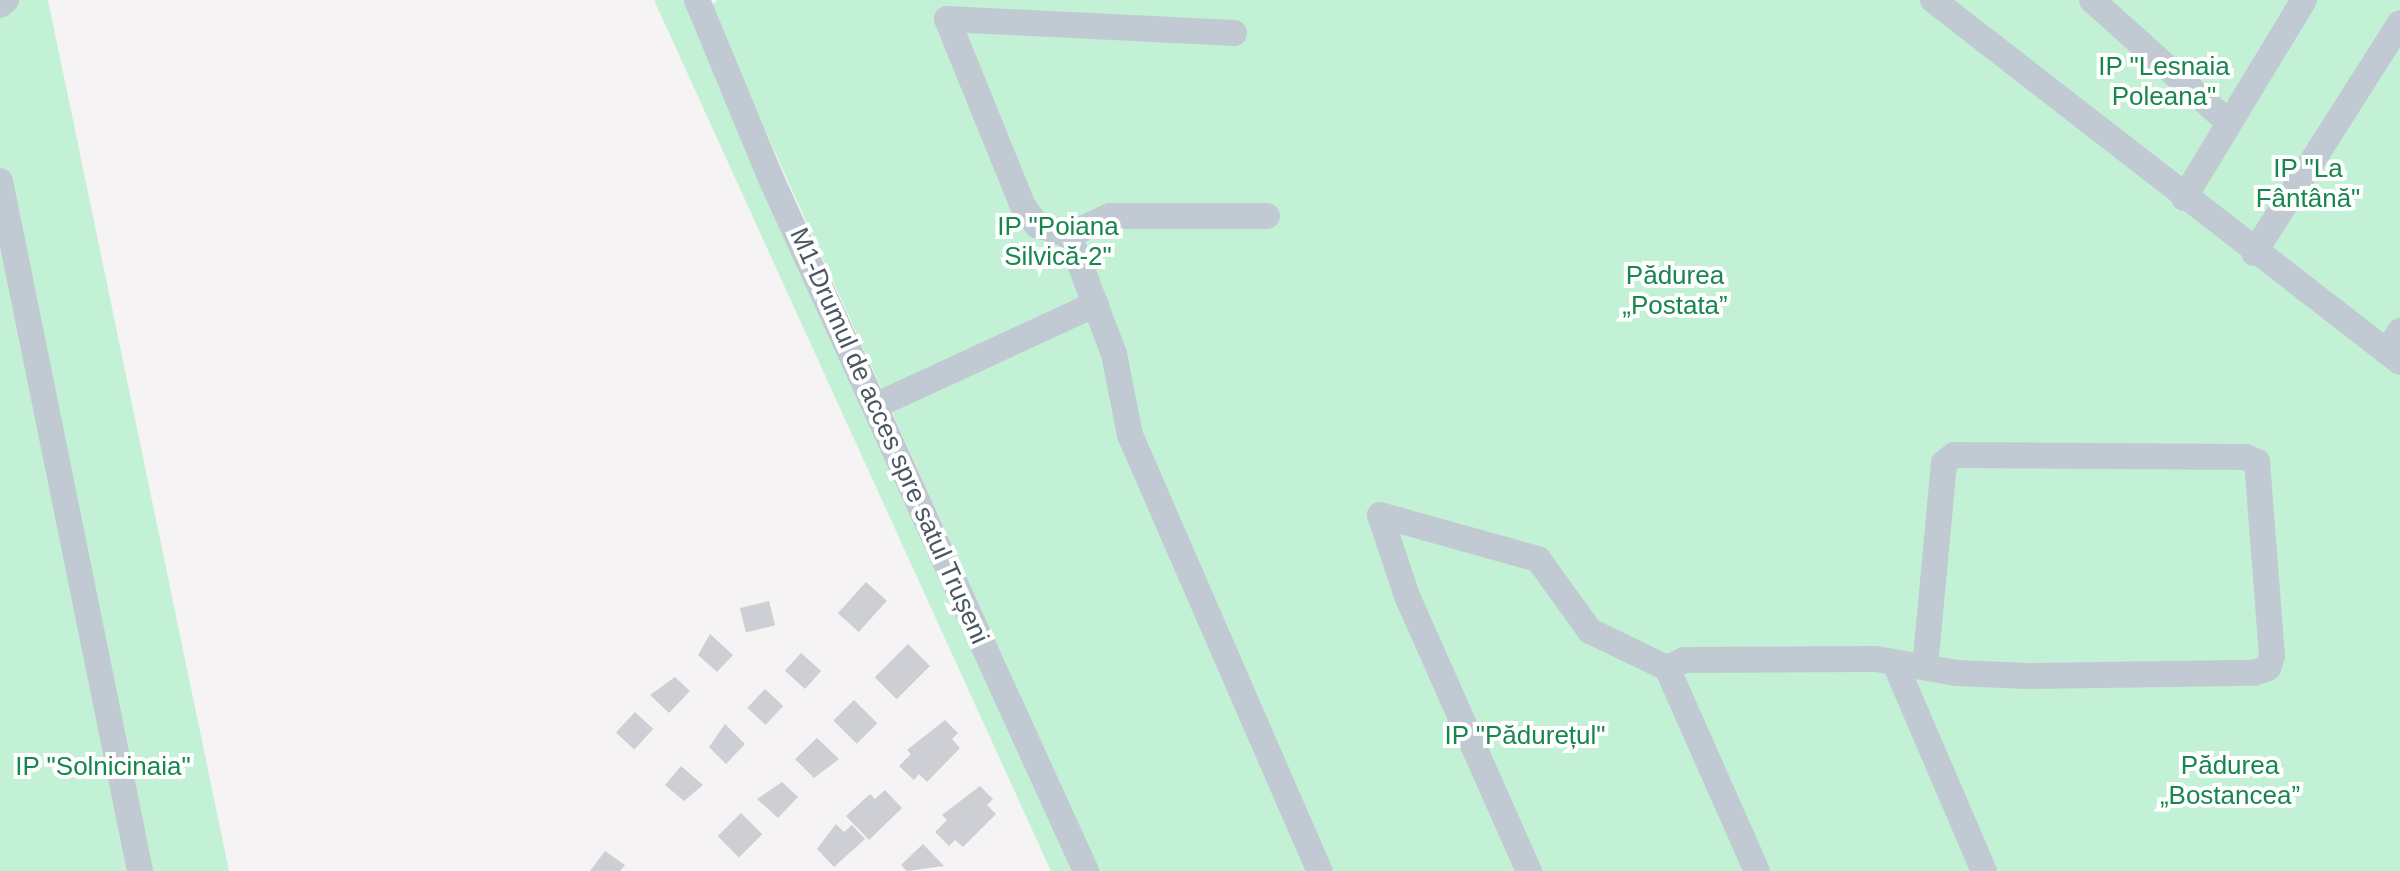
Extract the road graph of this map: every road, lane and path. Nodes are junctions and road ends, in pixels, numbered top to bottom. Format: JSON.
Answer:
{"nodes":[{"id":1,"x":6,"y":0,"type":"edge"},
{"id":2,"x":697,"y":0,"type":"edge"},
{"id":3,"x":1933,"y":0,"type":"edge"},
{"id":4,"x":2092,"y":0,"type":"edge"},
{"id":5,"x":2304,"y":0,"type":"edge"},
{"id":6,"x":0,"y":5,"type":"edge"},
{"id":7,"x":2400,"y":23,"type":"edge"},
{"id":8,"x":1234,"y":33,"type":"dead end"},
{"id":9,"x":2229,"y":123,"type":"junction"},
{"id":10,"x":0,"y":181,"type":"edge"},
{"id":11,"x":2184,"y":198,"type":"junction"},
{"id":12,"x":1267,"y":216,"type":"dead end"},
{"id":13,"x":1069,"y":235,"type":"junction"},
{"id":14,"x":2254,"y":253,"type":"junction"},
{"id":15,"x":1096,"y":304,"type":"junction"},
{"id":16,"x":2396,"y":348,"type":"edge"},
{"id":17,"x":877,"y":405,"type":"junction"},
{"id":18,"x":1896,"y":666,"type":"junction"},
{"id":19,"x":1925,"y":667,"type":"junction"},
{"id":20,"x":1667,"y":668,"type":"junction"},
{"id":21,"x":140,"y":871,"type":"edge"},
{"id":22,"x":1086,"y":871,"type":"edge"},
{"id":23,"x":1320,"y":871,"type":"edge"},
{"id":24,"x":1529,"y":871,"type":"edge"},
{"id":25,"x":1757,"y":871,"type":"edge"},
{"id":26,"x":1984,"y":871,"type":"edge"}],
"edges":[{"from":1,"to":6,"type":"street"},
{"from":2,"to":17,"type":"street","name":"M1-Drumul de acces spre satul Trușeni"},
{"from":3,"to":11,"type":"street"},
{"from":4,"to":9,"type":"street"},
{"from":5,"to":9,"type":"street"},
{"from":7,"to":14,"type":"street"},
{"from":8,"to":13,"type":"street"},
{"from":9,"to":11,"type":"street"},
{"from":10,"to":21,"type":"street"},
{"from":11,"to":14,"type":"street"},
{"from":12,"to":13,"type":"street"},
{"from":13,"to":15,"type":"street"},
{"from":14,"to":16,"type":"street"},
{"from":15,"to":17,"type":"street"},
{"from":15,"to":23,"type":"street"},
{"from":17,"to":22,"type":"street","name":"M1-Drumul de acces spre satul Trușeni"},
{"from":18,"to":19,"type":"street"},
{"from":18,"to":20,"type":"street"},
{"from":18,"to":26,"type":"street"},
{"from":19,"to":19,"type":"street"},
{"from":20,"to":24,"type":"street"},
{"from":20,"to":25,"type":"street"}]}
